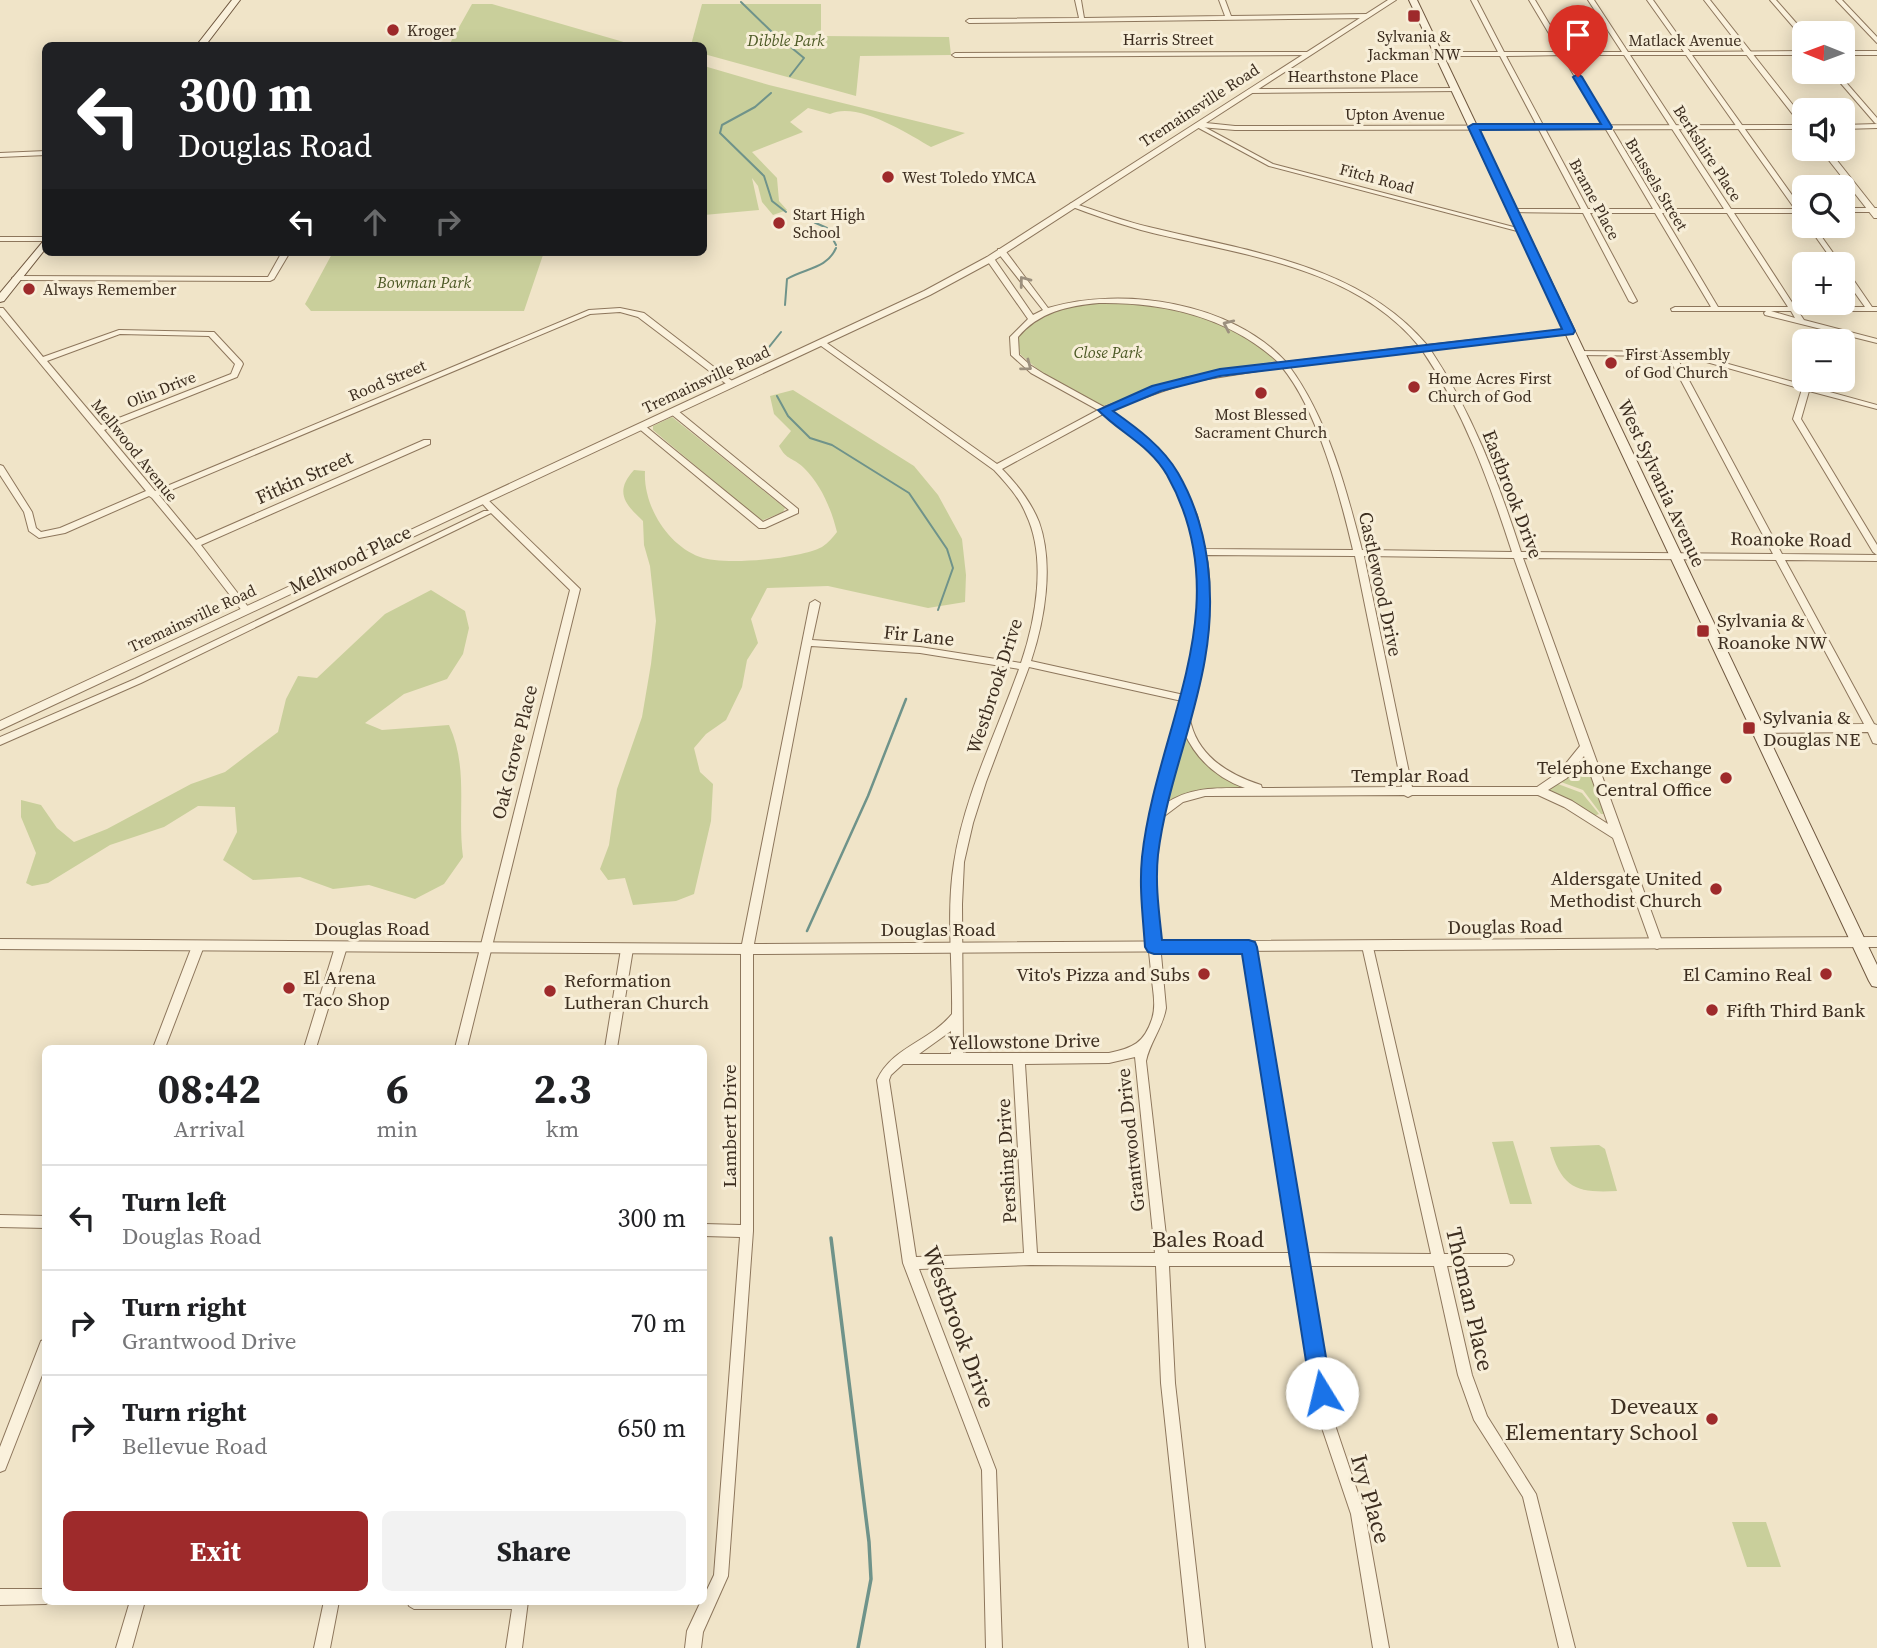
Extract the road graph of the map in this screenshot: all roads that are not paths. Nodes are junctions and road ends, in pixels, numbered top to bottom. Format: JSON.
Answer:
{"nodes":[{"id":1,"x":236,"y":0,"type":"edge"},
{"id":2,"x":1078,"y":0,"type":"edge"},
{"id":3,"x":1222,"y":0,"type":"edge"},
{"id":4,"x":1392,"y":0,"type":"edge"},
{"id":5,"x":1413,"y":0,"type":"edge"},
{"id":6,"x":1474,"y":0,"type":"edge"},
{"id":7,"x":1532,"y":0,"type":"edge"},
{"id":8,"x":1591,"y":0,"type":"edge"},
{"id":9,"x":1650,"y":0,"type":"edge"},
{"id":10,"x":1707,"y":0,"type":"edge"},
{"id":11,"x":1773,"y":0,"type":"edge"},
{"id":12,"x":1839,"y":0,"type":"edge"},
{"id":13,"x":1367,"y":16,"type":"junction"},
{"id":14,"x":1228,"y":18,"type":"junction"},
{"id":15,"x":1082,"y":20,"type":"junction"},
{"id":16,"x":969,"y":21,"type":"dead end"},
{"id":17,"x":1792,"y":22,"type":"edge"},
{"id":18,"x":1877,"y":41,"type":"edge"},
{"id":19,"x":204,"y":42,"type":"edge"},
{"id":20,"x":1749,"y":53,"type":"junction"},
{"id":21,"x":1792,"y":53,"type":"edge"},
{"id":22,"x":1855,"y":53,"type":"edge"},
{"id":23,"x":1877,"y":53,"type":"edge"},
{"id":24,"x":1308,"y":54,"type":"junction"},
{"id":25,"x":1439,"y":54,"type":"junction"},
{"id":26,"x":1502,"y":54,"type":"junction"},
{"id":27,"x":1564,"y":54,"type":"junction"},
{"id":28,"x":1626,"y":54,"type":"junction"},
{"id":29,"x":1688,"y":54,"type":"junction"},
{"id":30,"x":955,"y":55,"type":"dead end"},
{"id":31,"x":1843,"y":84,"type":"edge"},
{"id":32,"x":1456,"y":90,"type":"junction"},
{"id":33,"x":1250,"y":91,"type":"junction"},
{"id":34,"x":1792,"y":109,"type":"edge"},
{"id":35,"x":1217,"y":112,"type":"junction"},
{"id":36,"x":1197,"y":125,"type":"junction"},
{"id":37,"x":1792,"y":125,"type":"edge"},
{"id":38,"x":1473,"y":127,"type":"junction"},
{"id":39,"x":1541,"y":127,"type":"junction"},
{"id":40,"x":1607,"y":127,"type":"junction"},
{"id":41,"x":1674,"y":127,"type":"junction"},
{"id":42,"x":1740,"y":127,"type":"junction"},
{"id":43,"x":1855,"y":127,"type":"edge"},
{"id":44,"x":1876,"y":127,"type":"edge"},
{"id":45,"x":1231,"y":128,"type":"junction"},
{"id":46,"x":1230,"y":143,"type":"junction"},
{"id":47,"x":42,"y":151,"type":"edge"},
{"id":48,"x":0,"y":153,"type":"edge"},
{"id":49,"x":1834,"y":161,"type":"edge"},
{"id":50,"x":1792,"y":198,"type":"edge"},
{"id":51,"x":1072,"y":205,"type":"junction"},
{"id":52,"x":1513,"y":211,"type":"junction"},
{"id":53,"x":1585,"y":211,"type":"junction"},
{"id":54,"x":1657,"y":211,"type":"junction"},
{"id":55,"x":1729,"y":211,"type":"junction"},
{"id":56,"x":1855,"y":211,"type":"edge"},
{"id":57,"x":1875,"y":212,"type":"edge"},
{"id":58,"x":1792,"y":213,"type":"edge"},
{"id":59,"x":1521,"y":230,"type":"junction"},
{"id":60,"x":0,"y":239,"type":"edge"},
{"id":61,"x":42,"y":240,"type":"edge"},
{"id":62,"x":42,"y":245,"type":"edge"},
{"id":63,"x":1001,"y":251,"type":"junction"},
{"id":64,"x":284,"y":256,"type":"edge"},
{"id":65,"x":990,"y":259,"type":"junction"},
{"id":66,"x":16,"y":278,"type":"junction"},
{"id":67,"x":1855,"y":286,"type":"edge"},
{"id":68,"x":0,"y":299,"type":"edge"},
{"id":69,"x":1633,"y":301,"type":"dead end"},
{"id":70,"x":1792,"y":307,"type":"edge"},
{"id":71,"x":1675,"y":309,"type":"dead end"},
{"id":72,"x":1716,"y":309,"type":"junction"},
{"id":73,"x":1754,"y":309,"type":"junction"},
{"id":74,"x":1792,"y":309,"type":"edge"},
{"id":75,"x":1855,"y":309,"type":"edge"},
{"id":76,"x":1874,"y":309,"type":"edge"},
{"id":77,"x":0,"y":310,"type":"edge"},
{"id":78,"x":1039,"y":315,"type":"junction"},
{"id":79,"x":1797,"y":315,"type":"edge"},
{"id":80,"x":1801,"y":321,"type":"junction"},
{"id":81,"x":1569,"y":331,"type":"junction"},
{"id":82,"x":1877,"y":341,"type":"edge"},
{"id":83,"x":821,"y":343,"type":"junction"},
{"id":84,"x":1425,"y":348,"type":"junction"},
{"id":85,"x":1579,"y":353,"type":"junction"},
{"id":86,"x":1670,"y":354,"type":"junction"},
{"id":87,"x":43,"y":360,"type":"junction"},
{"id":88,"x":1283,"y":364,"type":"junction"},
{"id":89,"x":1792,"y":383,"type":"edge"},
{"id":90,"x":732,"y":384,"type":"junction"},
{"id":91,"x":1805,"y":392,"type":"edge"},
{"id":92,"x":1824,"y":392,"type":"edge"},
{"id":93,"x":1877,"y":407,"type":"edge"},
{"id":94,"x":1104,"y":410,"type":"junction"},
{"id":95,"x":674,"y":412,"type":"junction"},
{"id":96,"x":641,"y":427,"type":"junction"},
{"id":97,"x":99,"y":429,"type":"junction"},
{"id":98,"x":427,"y":442,"type":"dead end"},
{"id":99,"x":0,"y":468,"type":"edge"},
{"id":100,"x":997,"y":468,"type":"junction"},
{"id":101,"x":151,"y":494,"type":"junction"},
{"id":102,"x":484,"y":500,"type":"junction"},
{"id":103,"x":487,"y":513,"type":"dead end"},
{"id":104,"x":195,"y":544,"type":"junction"},
{"id":105,"x":1200,"y":552,"type":"junction"},
{"id":106,"x":1877,"y":552,"type":"edge"},
{"id":107,"x":1361,"y":553,"type":"junction"},
{"id":108,"x":1517,"y":554,"type":"junction"},
{"id":109,"x":1675,"y":555,"type":"junction"},
{"id":110,"x":1778,"y":556,"type":"junction"},
{"id":111,"x":1877,"y":558,"type":"edge"},
{"id":112,"x":815,"y":603,"type":"dead end"},
{"id":113,"x":246,"y":610,"type":"junction"},
{"id":114,"x":808,"y":643,"type":"junction"},
{"id":115,"x":1025,"y":665,"type":"junction"},
{"id":116,"x":1188,"y":699,"type":"junction"},
{"id":117,"x":1184,"y":714,"type":"junction"},
{"id":118,"x":0,"y":726,"type":"edge"},
{"id":119,"x":1874,"y":728,"type":"edge"},
{"id":120,"x":1757,"y":729,"type":"junction"},
{"id":121,"x":1877,"y":740,"type":"edge"},
{"id":122,"x":0,"y":741,"type":"edge"},
{"id":123,"x":1585,"y":747,"type":"junction"},
{"id":124,"x":1539,"y":791,"type":"junction"},
{"id":125,"x":1281,"y":792,"type":"junction"},
{"id":126,"x":1408,"y":793,"type":"junction"},
{"id":127,"x":1158,"y":815,"type":"junction"},
{"id":128,"x":1617,"y":835,"type":"junction"},
{"id":129,"x":1859,"y":942,"type":"junction"},
{"id":130,"x":1877,"y":942,"type":"edge"},
{"id":131,"x":0,"y":944,"type":"edge"},
{"id":132,"x":1657,"y":944,"type":"junction"},
{"id":133,"x":198,"y":946,"type":"junction"},
{"id":134,"x":1368,"y":946,"type":"junction"},
{"id":135,"x":341,"y":947,"type":"junction"},
{"id":136,"x":1154,"y":947,"type":"junction"},
{"id":137,"x":1249,"y":947,"type":"junction"},
{"id":138,"x":484,"y":948,"type":"junction"},
{"id":139,"x":627,"y":948,"type":"junction"},
{"id":140,"x":957,"y":948,"type":"junction"},
{"id":141,"x":747,"y":949,"type":"junction"},
{"id":142,"x":1877,"y":981,"type":"edge"},
{"id":143,"x":957,"y":1015,"type":"junction"},
{"id":144,"x":160,"y":1045,"type":"edge"},
{"id":145,"x":311,"y":1045,"type":"edge"},
{"id":146,"x":462,"y":1045,"type":"edge"},
{"id":147,"x":611,"y":1045,"type":"edge"},
{"id":148,"x":1145,"y":1045,"type":"junction"},
{"id":149,"x":900,"y":1059,"type":"junction"},
{"id":150,"x":957,"y":1059,"type":"junction"},
{"id":151,"x":1019,"y":1060,"type":"junction"},
{"id":152,"x":0,"y":1221,"type":"edge"},
{"id":153,"x":42,"y":1222,"type":"edge"},
{"id":154,"x":707,"y":1230,"type":"edge"},
{"id":155,"x":747,"y":1231,"type":"junction"},
{"id":156,"x":1031,"y":1259,"type":"junction"},
{"id":157,"x":1301,"y":1259,"type":"junction"},
{"id":158,"x":1162,"y":1260,"type":"junction"},
{"id":159,"x":1439,"y":1260,"type":"junction"},
{"id":160,"x":1507,"y":1260,"type":"dead end"},
{"id":161,"x":910,"y":1263,"type":"junction"},
{"id":162,"x":42,"y":1356,"type":"edge"},
{"id":163,"x":0,"y":1465,"type":"edge"},
{"id":164,"x":42,"y":1596,"type":"edge"},
{"id":165,"x":0,"y":1597,"type":"edge"},
{"id":166,"x":137,"y":1605,"type":"edge"},
{"id":167,"x":331,"y":1605,"type":"edge"},
{"id":168,"x":521,"y":1605,"type":"edge"},
{"id":169,"x":124,"y":1648,"type":"edge"},
{"id":170,"x":321,"y":1648,"type":"edge"},
{"id":171,"x":514,"y":1648,"type":"edge"},
{"id":172,"x":693,"y":1648,"type":"edge"},
{"id":173,"x":994,"y":1648,"type":"edge"},
{"id":174,"x":1197,"y":1648,"type":"edge"},
{"id":175,"x":1381,"y":1648,"type":"edge"},
{"id":176,"x":1567,"y":1648,"type":"edge"}],
"edges":[{"from":1,"to":19,"type":"main road"},
{"from":2,"to":15,"type":"street"},
{"from":3,"to":14,"type":"street"},
{"from":4,"to":13,"type":"street","name":"Tremainsville Road"},
{"from":5,"to":25,"type":"main road","name":"West Sylvania Avenue"},
{"from":6,"to":26,"type":"street","name":"Brame Place"},
{"from":7,"to":27,"type":"street","name":"Brussels Street"},
{"from":8,"to":28,"type":"street","name":"Berkshire Place"},
{"from":9,"to":29,"type":"street"},
{"from":10,"to":20,"type":"street"},
{"from":11,"to":17,"type":"street"},
{"from":12,"to":18,"type":"street"},
{"from":13,"to":14,"type":"street"},
{"from":13,"to":24,"type":"street","name":"Tremainsville Road"},
{"from":14,"to":15,"type":"street"},
{"from":15,"to":16,"type":"street"},
{"from":20,"to":21,"type":"street","name":"Matlack Avenue"},
{"from":20,"to":29,"type":"street","name":"Matlack Avenue"},
{"from":20,"to":34,"type":"street"},
{"from":22,"to":23,"type":"street"},
{"from":24,"to":30,"type":"street","name":"Harris Street"},
{"from":24,"to":33,"type":"street","name":"Tremainsville Road"},
{"from":25,"to":26,"type":"street","name":"Matlack Avenue"},
{"from":25,"to":32,"type":"main road","name":"West Sylvania Avenue"},
{"from":26,"to":27,"type":"street","name":"Matlack Avenue"},
{"from":26,"to":39,"type":"street","name":"Brame Place"},
{"from":27,"to":28,"type":"street","name":"Matlack Avenue"},
{"from":27,"to":40,"type":"street","name":"Brussels Street"},
{"from":28,"to":29,"type":"street","name":"Matlack Avenue"},
{"from":28,"to":41,"type":"street","name":"Berkshire Place"},
{"from":29,"to":42,"type":"street"},
{"from":31,"to":44,"type":"street"},
{"from":32,"to":33,"type":"street","name":"Hearthstone Place"},
{"from":32,"to":38,"type":"main road","name":"West Sylvania Avenue"},
{"from":33,"to":35,"type":"street","name":"Tremainsville Road"},
{"from":35,"to":36,"type":"street","name":"Tremainsville Road"},
{"from":35,"to":45,"type":"street"},
{"from":36,"to":45,"type":"street","name":"Upton Avenue"},
{"from":36,"to":46,"type":"street","name":"Fitch Road"},
{"from":36,"to":51,"type":"street","name":"Tremainsville Road"},
{"from":37,"to":42,"type":"street","name":"Upton Avenue"},
{"from":38,"to":39,"type":"street","name":"Upton Avenue"},
{"from":38,"to":45,"type":"street","name":"Upton Avenue"},
{"from":38,"to":52,"type":"main road","name":"West Sylvania Avenue"},
{"from":39,"to":40,"type":"street","name":"Upton Avenue"},
{"from":39,"to":53,"type":"street","name":"Brame Place"},
{"from":40,"to":41,"type":"street","name":"Upton Avenue"},
{"from":40,"to":54,"type":"street","name":"Brussels Street"},
{"from":41,"to":42,"type":"street","name":"Upton Avenue"},
{"from":41,"to":55,"type":"street","name":"Berkshire Place"},
{"from":42,"to":50,"type":"street"},
{"from":43,"to":44,"type":"street"},
{"from":45,"to":46,"type":"street"},
{"from":46,"to":59,"type":"street","name":"Fitch Road"},
{"from":47,"to":48,"type":"street"},
{"from":49,"to":57,"type":"street"},
{"from":51,"to":63,"type":"street","name":"Tremainsville Road"},
{"from":51,"to":84,"type":"street","name":"Eastbrook Drive"},
{"from":52,"to":53,"type":"street"},
{"from":52,"to":59,"type":"main road","name":"West Sylvania Avenue"},
{"from":53,"to":54,"type":"street"},
{"from":53,"to":69,"type":"street","name":"Brame Place"},
{"from":54,"to":55,"type":"street"},
{"from":54,"to":72,"type":"street","name":"Brussels Street"},
{"from":55,"to":58,"type":"street"},
{"from":55,"to":70,"type":"street","name":"Berkshire Place"},
{"from":56,"to":57,"type":"street"},
{"from":59,"to":81,"type":"main road","name":"West Sylvania Avenue"},
{"from":60,"to":61,"type":"street"},
{"from":62,"to":66,"type":"main road"},
{"from":63,"to":65,"type":"street","name":"Tremainsville Road"},
{"from":78,"to":63,"type":"street","one_way":true},
{"from":64,"to":66,"type":"street"},
{"from":65,"to":78,"type":"street"},
{"from":65,"to":83,"type":"street","name":"Tremainsville Road"},
{"from":66,"to":68,"type":"main road"},
{"from":67,"to":76,"type":"street"},
{"from":71,"to":72,"type":"street"},
{"from":72,"to":73,"type":"street"},
{"from":73,"to":74,"type":"street"},
{"from":73,"to":80,"type":"street"},
{"from":75,"to":76,"type":"street"},
{"from":77,"to":87,"type":"street","name":"Mellwood Avenue"},
{"from":88,"to":78,"type":"street","name":"Castlewood Drive","one_way":true},
{"from":78,"to":94,"type":"street","name":"Grantwood Drive","one_way":true},
{"from":79,"to":80,"type":"street","name":"Berkshire Place"},
{"from":80,"to":82,"type":"street"},
{"from":81,"to":84,"type":"street"},
{"from":81,"to":85,"type":"main road","name":"West Sylvania Avenue"},
{"from":83,"to":90,"type":"street","name":"Tremainsville Road"},
{"from":83,"to":100,"type":"street","name":"Westbrook Drive"},
{"from":84,"to":88,"type":"street"},
{"from":84,"to":108,"type":"street","name":"Eastbrook Drive"},
{"from":85,"to":86,"type":"street"},
{"from":85,"to":109,"type":"main road","name":"West Sylvania Avenue"},
{"from":86,"to":89,"type":"street"},
{"from":86,"to":110,"type":"street"},
{"from":87,"to":97,"type":"street","name":"Mellwood Avenue"},
{"from":87,"to":97,"type":"street","name":"Olin Drive"},
{"from":88,"to":94,"type":"street"},
{"from":88,"to":107,"type":"street","name":"Castlewood Drive"},
{"from":90,"to":95,"type":"street","name":"Tremainsville Road"},
{"from":90,"to":101,"type":"street","name":"Rood Street"},
{"from":91,"to":106,"type":"street"},
{"from":92,"to":93,"type":"street"},
{"from":94,"to":100,"type":"street"},
{"from":94,"to":105,"type":"street","name":"Grantwood Drive"},
{"from":95,"to":96,"type":"street","name":"Tremainsville Road"},
{"from":95,"to":96,"type":"street"},
{"from":96,"to":102,"type":"street","name":"Tremainsville Road"},
{"from":97,"to":101,"type":"street","name":"Mellwood Avenue"},
{"from":98,"to":104,"type":"street","name":"Fitkin Street"},
{"from":99,"to":101,"type":"street","name":"Rood Street"},
{"from":100,"to":115,"type":"street","name":"Westbrook Drive"},
{"from":101,"to":104,"type":"street","name":"Mellwood Avenue"},
{"from":102,"to":113,"type":"street","name":"Tremainsville Road"},
{"from":102,"to":138,"type":"street","name":"Oak Grove Place"},
{"from":103,"to":122,"type":"street","name":"Mellwood Place"},
{"from":104,"to":113,"type":"street","name":"Mellwood Avenue"},
{"from":105,"to":107,"type":"street","name":"Roanoke Road"},
{"from":105,"to":116,"type":"street","name":"Grantwood Drive"},
{"from":107,"to":108,"type":"street","name":"Roanoke Road"},
{"from":107,"to":126,"type":"street","name":"Castlewood Drive"},
{"from":108,"to":109,"type":"street","name":"Roanoke Road"},
{"from":108,"to":123,"type":"street","name":"Eastbrook Drive"},
{"from":109,"to":110,"type":"street","name":"Roanoke Road"},
{"from":109,"to":120,"type":"main road","name":"West Sylvania Avenue"},
{"from":110,"to":111,"type":"street","name":"Roanoke Road"},
{"from":110,"to":119,"type":"street"},
{"from":112,"to":114,"type":"street","name":"Lambert Drive"},
{"from":113,"to":118,"type":"street","name":"Tremainsville Road"},
{"from":114,"to":115,"type":"street","name":"Fir Lane"},
{"from":114,"to":141,"type":"street","name":"Lambert Drive"},
{"from":115,"to":116,"type":"street","name":"Fir Lane"},
{"from":115,"to":140,"type":"street","name":"Westbrook Drive"},
{"from":116,"to":117,"type":"street","name":"Grantwood Drive"},
{"from":117,"to":125,"type":"street","name":"Templar Road"},
{"from":117,"to":127,"type":"street","name":"Grantwood Drive"},
{"from":119,"to":120,"type":"street"},
{"from":119,"to":121,"type":"street"},
{"from":120,"to":129,"type":"main road","name":"West Sylvania Avenue"},
{"from":123,"to":124,"type":"street"},
{"from":123,"to":128,"type":"street","name":"Eastbrook Drive"},
{"from":124,"to":126,"type":"street","name":"Templar Road"},
{"from":124,"to":128,"type":"street","name":"Templar Road"},
{"from":125,"to":126,"type":"street","name":"Templar Road"},
{"from":125,"to":127,"type":"street","name":"Templar Road"},
{"from":127,"to":136,"type":"street","name":"Grantwood Drive"},
{"from":128,"to":132,"type":"street","name":"Eastbrook Drive"},
{"from":129,"to":130,"type":"street","name":"Douglas Road"},
{"from":129,"to":132,"type":"street","name":"Douglas Road"},
{"from":129,"to":142,"type":"main road","name":"West Sylvania Avenue"},
{"from":131,"to":133,"type":"street","name":"Douglas Road"},
{"from":132,"to":134,"type":"street","name":"Douglas Road"},
{"from":133,"to":135,"type":"street","name":"Douglas Road"},
{"from":133,"to":144,"type":"street"},
{"from":134,"to":137,"type":"street","name":"Douglas Road"},
{"from":134,"to":159,"type":"street","name":"Thoman Place"},
{"from":135,"to":138,"type":"street","name":"Douglas Road"},
{"from":135,"to":145,"type":"street"},
{"from":136,"to":137,"type":"street","name":"Douglas Road"},
{"from":136,"to":140,"type":"street","name":"Douglas Road"},
{"from":136,"to":148,"type":"street","name":"Grantwood Drive"},
{"from":137,"to":157,"type":"street","name":"Ivy Place"},
{"from":138,"to":139,"type":"street","name":"Douglas Road"},
{"from":138,"to":146,"type":"street","name":"Oak Grove Place"},
{"from":139,"to":141,"type":"street","name":"Douglas Road"},
{"from":139,"to":147,"type":"street"},
{"from":140,"to":141,"type":"street","name":"Douglas Road"},
{"from":140,"to":143,"type":"street","name":"Westbrook Drive"},
{"from":141,"to":155,"type":"street","name":"Lambert Drive"},
{"from":143,"to":149,"type":"street"},
{"from":143,"to":150,"type":"street","name":"Westbrook Drive"},
{"from":148,"to":151,"type":"street","name":"Yellowstone Drive"},
{"from":148,"to":158,"type":"street","name":"Grantwood Drive"},
{"from":149,"to":150,"type":"street","name":"Yellowstone Drive"},
{"from":149,"to":161,"type":"street","name":"Westbrook Drive"},
{"from":150,"to":151,"type":"street","name":"Yellowstone Drive"},
{"from":151,"to":156,"type":"street","name":"Pershing Drive"},
{"from":152,"to":153,"type":"street"},
{"from":154,"to":155,"type":"street"},
{"from":155,"to":172,"type":"street","name":"Lambert Drive"},
{"from":156,"to":158,"type":"street","name":"Bales Road"},
{"from":156,"to":161,"type":"street","name":"Bales Road"},
{"from":157,"to":158,"type":"street","name":"Bales Road"},
{"from":157,"to":159,"type":"street","name":"Bales Road"},
{"from":157,"to":175,"type":"street","name":"Ivy Place"},
{"from":158,"to":174,"type":"street","name":"Grantwood Drive"},
{"from":159,"to":160,"type":"street","name":"Bales Road"},
{"from":159,"to":176,"type":"street","name":"Thoman Place"},
{"from":161,"to":173,"type":"street","name":"Westbrook Drive"},
{"from":162,"to":163,"type":"street"},
{"from":164,"to":165,"type":"street"},
{"from":166,"to":169,"type":"street"},
{"from":167,"to":170,"type":"street"},
{"from":168,"to":171,"type":"street"}]}
